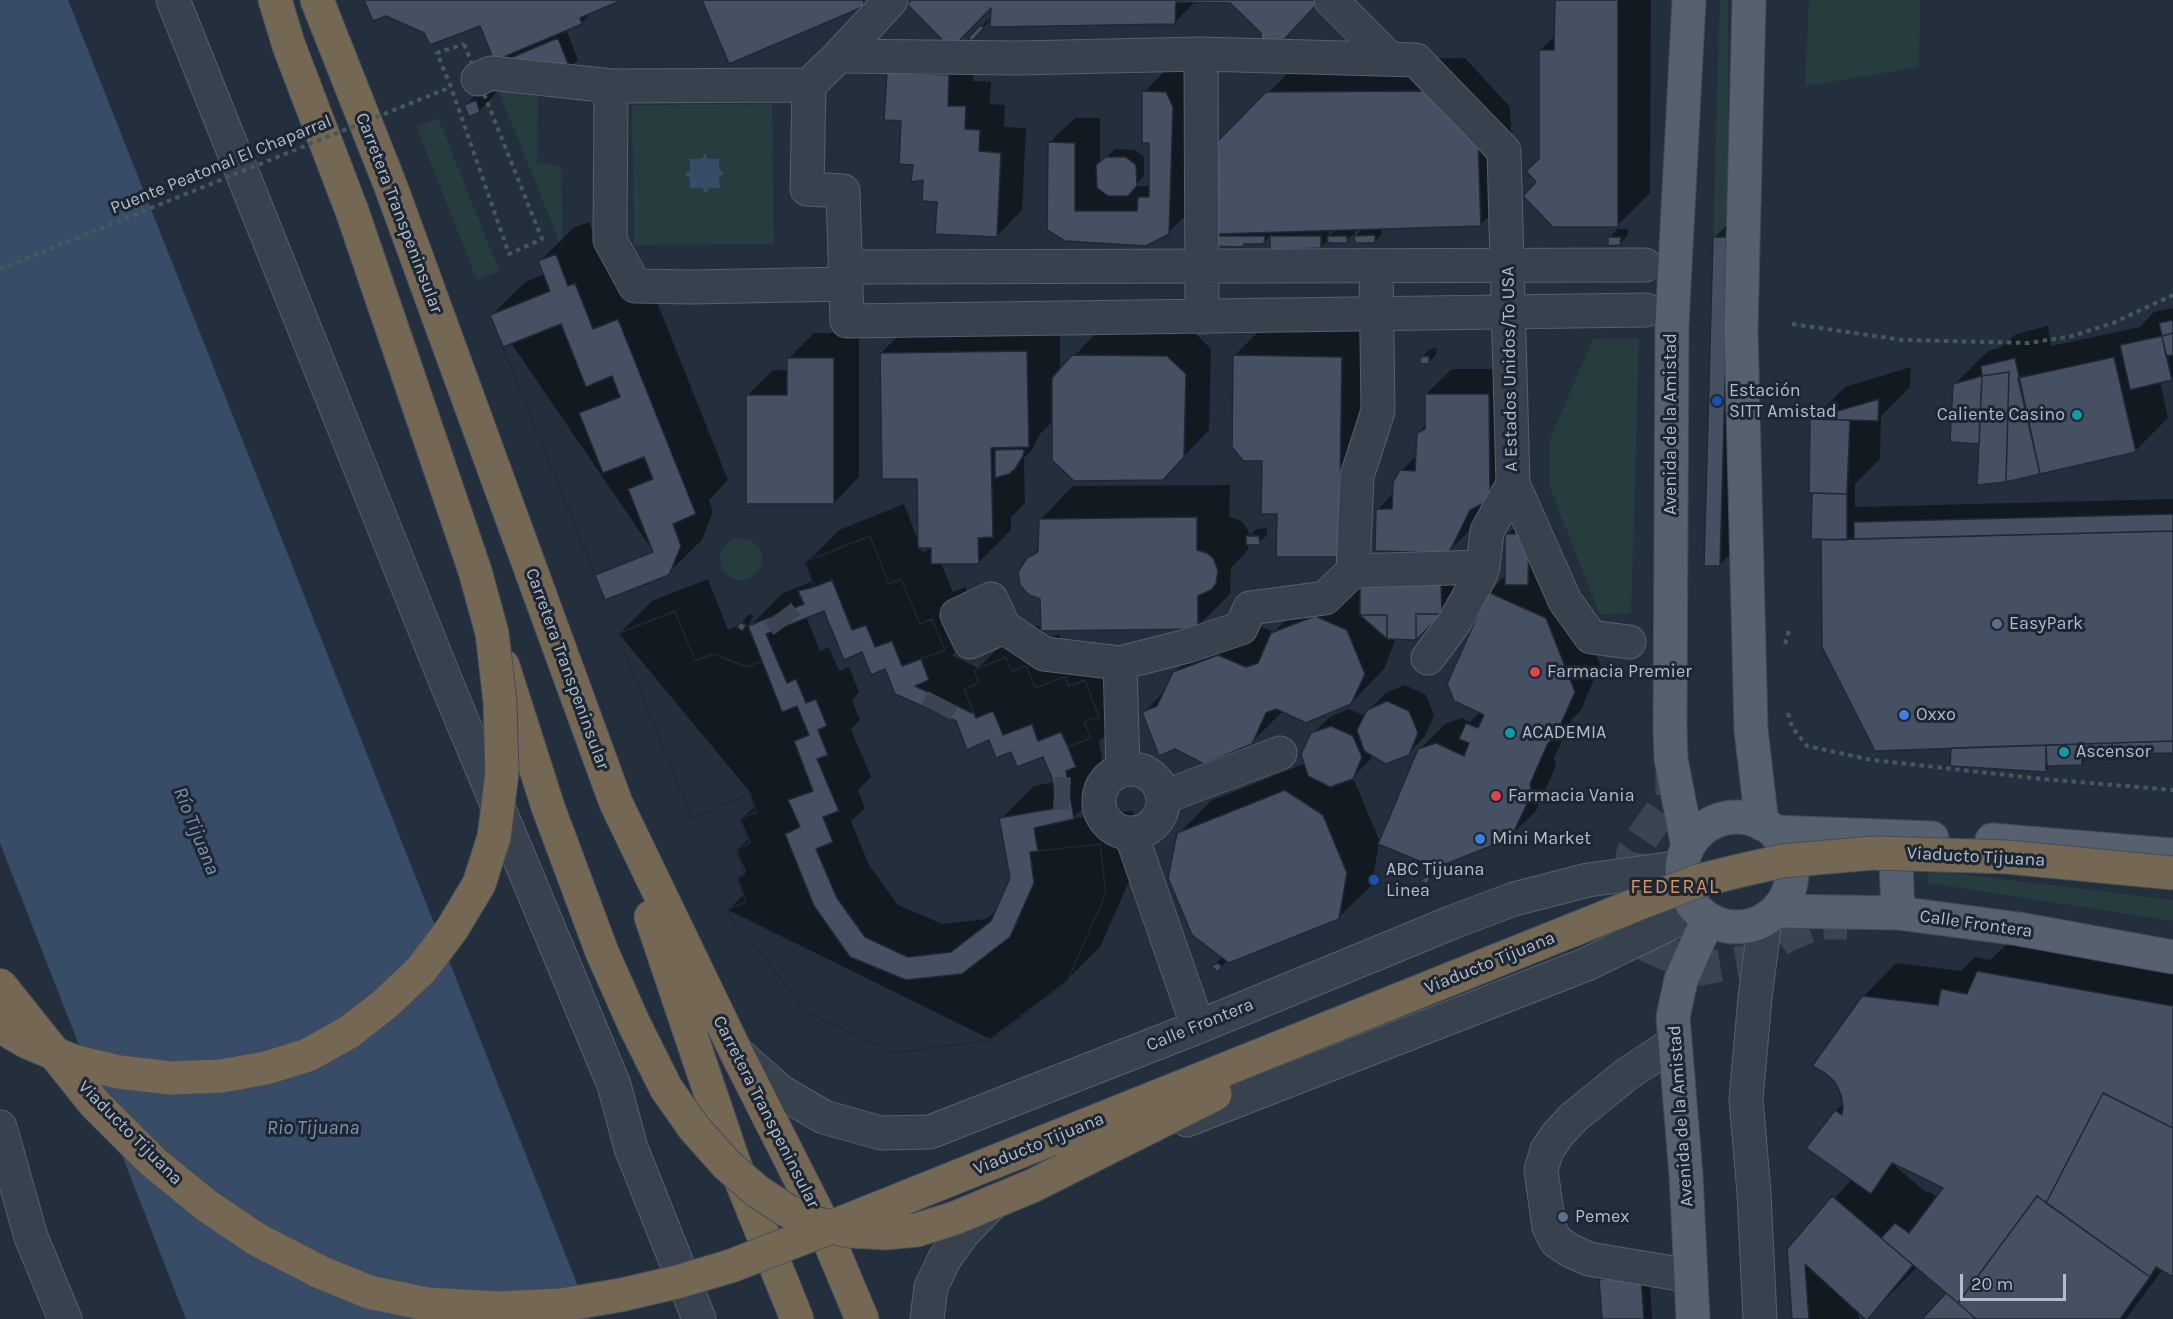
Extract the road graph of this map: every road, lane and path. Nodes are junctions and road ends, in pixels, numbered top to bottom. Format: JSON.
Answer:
{"nodes":[{"id":1,"x":173,"y":0,"type":"edge"},
{"id":2,"x":275,"y":0,"type":"edge"},
{"id":3,"x":317,"y":0,"type":"edge"},
{"id":4,"x":891,"y":0,"type":"edge"},
{"id":5,"x":1332,"y":0,"type":"edge"},
{"id":6,"x":1689,"y":0,"type":"edge"},
{"id":7,"x":1749,"y":0,"type":"edge"},
{"id":8,"x":1201,"y":54,"type":"junction"},
{"id":9,"x":839,"y":56,"type":"junction"},
{"id":10,"x":1390,"y":59,"type":"junction"},
{"id":11,"x":464,"y":83,"type":"junction"},
{"id":12,"x":611,"y":86,"type":"junction"},
{"id":13,"x":809,"y":86,"type":"junction"},
{"id":14,"x":1507,"y":265,"type":"junction"},
{"id":15,"x":1645,"y":265,"type":"dead end"},
{"id":16,"x":1376,"y":266,"type":"junction"},
{"id":17,"x":1202,"y":267,"type":"junction"},
{"id":18,"x":0,"y":269,"type":"edge"},
{"id":19,"x":845,"y":276,"type":"junction"},
{"id":20,"x":2173,"y":295,"type":"edge"},
{"id":21,"x":1646,"y":310,"type":"dead end"},
{"id":22,"x":1508,"y":313,"type":"junction"},
{"id":23,"x":1376,"y":314,"type":"junction"},
{"id":24,"x":1202,"y":317,"type":"junction"},
{"id":25,"x":1792,"y":324,"type":"dead end"},
{"id":26,"x":1513,"y":484,"type":"junction"},
{"id":27,"x":1483,"y":567,"type":"junction"},
{"id":28,"x":1353,"y":571,"type":"junction"},
{"id":29,"x":1004,"y":627,"type":"dead end"},
{"id":30,"x":1790,"y":627,"type":"dead end"},
{"id":31,"x":492,"y":633,"type":"junction"},
{"id":32,"x":1629,"y":642,"type":"dead end"},
{"id":33,"x":1784,"y":647,"type":"dead end"},
{"id":34,"x":1428,"y":658,"type":"dead end"},
{"id":35,"x":1120,"y":663,"type":"junction"},
{"id":36,"x":1786,"y":708,"type":"dead end"},
{"id":37,"x":1280,"y":753,"type":"dead end"},
{"id":38,"x":1123,"y":769,"type":"junction"},
{"id":39,"x":2173,"y":790,"type":"edge"},
{"id":40,"x":1164,"y":797,"type":"junction"},
{"id":41,"x":616,"y":803,"type":"junction"},
{"id":42,"x":1768,"y":828,"type":"junction"},
{"id":43,"x":1131,"y":834,"type":"junction"},
{"id":44,"x":1895,"y":837,"type":"junction"},
{"id":45,"x":1685,"y":857,"type":"junction"},
{"id":46,"x":2169,"y":858,"type":"edge"},
{"id":47,"x":2173,"y":885,"type":"edge"},
{"id":48,"x":1898,"y":913,"type":"junction"},
{"id":49,"x":1702,"y":914,"type":"junction"},
{"id":50,"x":1771,"y":916,"type":"junction"},
{"id":51,"x":2173,"y":957,"type":"edge"},
{"id":52,"x":0,"y":985,"type":"edge"},
{"id":53,"x":0,"y":1006,"type":"edge"},
{"id":54,"x":0,"y":1026,"type":"edge"},
{"id":55,"x":1198,"y":1027,"type":"junction"},
{"id":56,"x":1328,"y":1037,"type":"junction"},
{"id":57,"x":1674,"y":1043,"type":"junction"},
{"id":58,"x":736,"y":1052,"type":"junction"},
{"id":59,"x":119,"y":1072,"type":"junction"},
{"id":60,"x":0,"y":1127,"type":"edge"},
{"id":61,"x":1691,"y":1276,"type":"junction"},
{"id":62,"x":65,"y":1319,"type":"edge"},
{"id":63,"x":422,"y":1319,"type":"edge"},
{"id":64,"x":553,"y":1319,"type":"edge"},
{"id":65,"x":699,"y":1319,"type":"edge"},
{"id":66,"x":798,"y":1319,"type":"edge"},
{"id":67,"x":862,"y":1319,"type":"edge"},
{"id":68,"x":927,"y":1319,"type":"edge"},
{"id":69,"x":1693,"y":1319,"type":"edge"},
{"id":70,"x":1760,"y":1319,"type":"edge"}],
"edges":[{"from":1,"to":65,"type":"street"},
{"from":2,"to":31,"type":"highway","bridge":true},
{"from":3,"to":41,"type":"highway","name":"Carretera Transpeninsular"},
{"from":4,"to":9,"type":"street"},
{"from":5,"to":10,"type":"street"},
{"from":6,"to":45,"type":"main road","name":"Avenida de la Amistad"},
{"from":7,"to":42,"type":"main road"},
{"from":8,"to":9,"type":"street"},
{"from":8,"to":10,"type":"street"},
{"from":8,"to":17,"type":"street"},
{"from":9,"to":13,"type":"street"},
{"from":10,"to":14,"type":"street","name":"A Estados Unidos/To USA"},
{"from":11,"to":11,"type":"path"},
{"from":11,"to":12,"type":"street"},
{"from":11,"to":18,"type":"path","name":"Puente Peatonal El Chaparral","bridge":true},
{"from":12,"to":13,"type":"street"},
{"from":12,"to":19,"type":"street"},
{"from":13,"to":19,"type":"street"},
{"from":14,"to":15,"type":"street"},
{"from":14,"to":16,"type":"street"},
{"from":14,"to":22,"type":"street","name":"A Estados Unidos/To USA"},
{"from":16,"to":17,"type":"street"},
{"from":16,"to":23,"type":"street"},
{"from":17,"to":19,"type":"street"},
{"from":17,"to":24,"type":"street"},
{"from":19,"to":24,"type":"street"},
{"from":20,"to":25,"type":"path"},
{"from":21,"to":22,"type":"street"},
{"from":22,"to":23,"type":"street"},
{"from":22,"to":26,"type":"street","name":"A Estados Unidos/To USA"},
{"from":23,"to":24,"type":"street"},
{"from":23,"to":28,"type":"street"},
{"from":26,"to":27,"type":"street"},
{"from":26,"to":32,"type":"street","name":"A Estados Unidos/To USA"},
{"from":27,"to":28,"type":"street"},
{"from":27,"to":34,"type":"street"},
{"from":28,"to":35,"type":"street"},
{"from":29,"to":35,"type":"street"},
{"from":30,"to":33,"type":"path"},
{"from":31,"to":56,"type":"highway","bridge":true},
{"from":31,"to":59,"type":"highway","bridge":true},
{"from":35,"to":38,"type":"street"},
{"from":36,"to":39,"type":"path"},
{"from":37,"to":40,"type":"street"},
{"from":38,"to":40,"type":"street"},
{"from":38,"to":43,"type":"street"},
{"from":40,"to":43,"type":"street"},
{"from":41,"to":58,"type":"highway","name":"Carretera Transpeninsular"},
{"from":41,"to":66,"type":"highway"},
{"from":42,"to":44,"type":"main road"},
{"from":42,"to":45,"type":"main road"},
{"from":42,"to":50,"type":"main road"},
{"from":43,"to":55,"type":"street"},
{"from":44,"to":46,"type":"main road"},
{"from":44,"to":48,"type":"main road"},
{"from":45,"to":49,"type":"main road"},
{"from":45,"to":55,"type":"street","name":"Calle Frontera"},
{"from":46,"to":52,"type":"highway","name":"Viaducto Tijuana","bridge":true},
{"from":47,"to":56,"type":"highway","name":"Viaducto Tijuana"},
{"from":48,"to":50,"type":"main road","name":"Calle Frontera"},
{"from":48,"to":51,"type":"main road","name":"Calle Frontera"},
{"from":49,"to":50,"type":"main road"},
{"from":49,"to":57,"type":"main road","name":"Avenida de la Amistad"},
{"from":49,"to":68,"type":"street"},
{"from":50,"to":70,"type":"street"},
{"from":53,"to":59,"type":"highway","bridge":true},
{"from":53,"to":63,"type":"highway","name":"Viaducto Tijuana","bridge":true},
{"from":54,"to":59,"type":"highway","bridge":true},
{"from":55,"to":58,"type":"street","name":"Calle Frontera"},
{"from":56,"to":64,"type":"highway","name":"Viaducto Tijuana","bridge":true},
{"from":57,"to":61,"type":"main road","name":"Avenida de la Amistad"},
{"from":57,"to":61,"type":"street"},
{"from":58,"to":67,"type":"highway","name":"Carretera Transpeninsular","bridge":true},
{"from":60,"to":62,"type":"street"},
{"from":61,"to":69,"type":"main road","name":"Avenida de la Amistad"}]}
